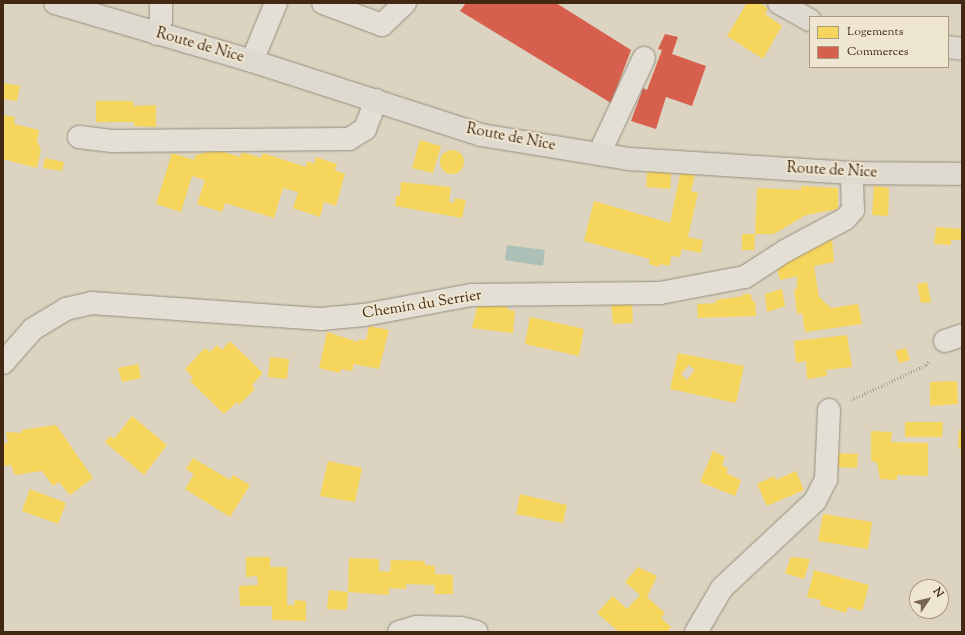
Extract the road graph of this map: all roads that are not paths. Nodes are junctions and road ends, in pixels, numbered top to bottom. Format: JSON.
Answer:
{"nodes":[{"id":1,"x":55,"y":3,"type":"edge"},
{"id":2,"x":160,"y":3,"type":"edge"},
{"id":3,"x":276,"y":3,"type":"edge"},
{"id":4,"x":323,"y":3,"type":"edge"},
{"id":5,"x":405,"y":3,"type":"edge"},
{"id":6,"x":779,"y":3,"type":"edge"},
{"id":7,"x":809,"y":19,"type":"edge"},
{"id":8,"x":157,"y":34,"type":"junction"},
{"id":9,"x":949,"y":47,"type":"edge"},
{"id":10,"x":962,"y":48,"type":"edge"},
{"id":11,"x":644,"y":58,"type":"dead end"},
{"id":12,"x":252,"y":61,"type":"junction"},
{"id":13,"x":376,"y":100,"type":"junction"},
{"id":14,"x":79,"y":137,"type":"dead end"},
{"id":15,"x":599,"y":154,"type":"junction"},
{"id":16,"x":852,"y":173,"type":"junction"},
{"id":17,"x":961,"y":174,"type":"edge"},
{"id":18,"x":3,"y":363,"type":"edge"},
{"id":19,"x":829,"y":410,"type":"road end"},
{"id":20,"x":399,"y":632,"type":"edge"},
{"id":21,"x":477,"y":632,"type":"edge"},
{"id":22,"x":696,"y":632,"type":"edge"}],
"edges":[{"from":1,"to":8,"type":"main road","name":"Route de Nice"},
{"from":2,"to":8,"type":"street"},
{"from":3,"to":12,"type":"street"},
{"from":4,"to":5,"type":"street"},
{"from":6,"to":7,"type":"main road"},
{"from":8,"to":12,"type":"main road","name":"Route de Nice"},
{"from":9,"to":10,"type":"main road"},
{"from":11,"to":15,"type":"street"},
{"from":12,"to":13,"type":"main road","name":"Route de Nice"},
{"from":13,"to":14,"type":"street"},
{"from":13,"to":15,"type":"main road","name":"Route de Nice"},
{"from":15,"to":16,"type":"main road","name":"Route de Nice"},
{"from":16,"to":17,"type":"main road","name":"Route de Nice"},
{"from":16,"to":18,"type":"street","name":"Chemin du Serrier"},
{"from":19,"to":22,"type":"street"},
{"from":20,"to":21,"type":"street"}]}
